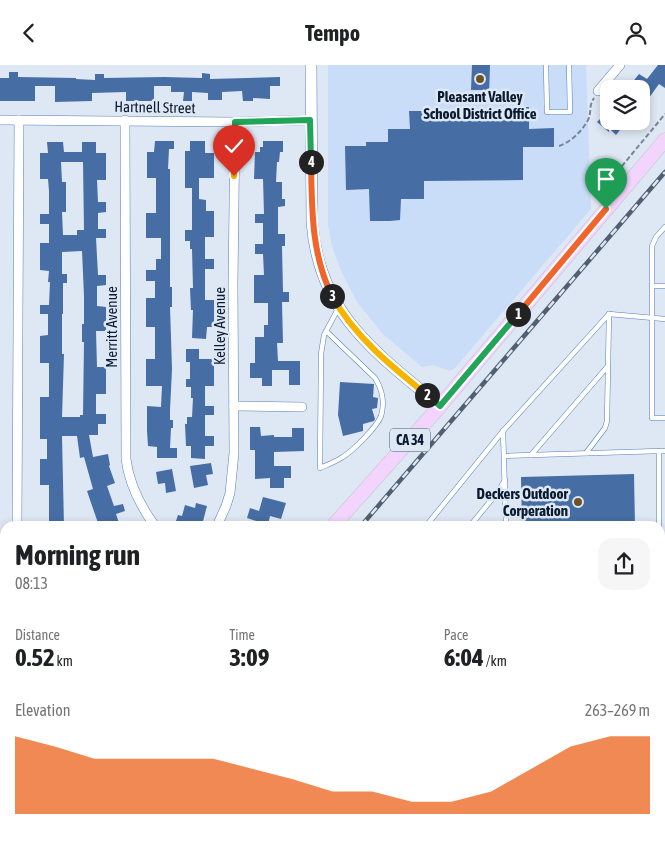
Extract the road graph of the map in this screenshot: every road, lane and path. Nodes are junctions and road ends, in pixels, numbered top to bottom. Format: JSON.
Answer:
{"nodes":[{"id":1,"x":311,"y":65,"type":"edge"},
{"id":2,"x":546,"y":65,"type":"edge"},
{"id":3,"x":569,"y":65,"type":"edge"},
{"id":4,"x":620,"y":65,"type":"edge"},
{"id":5,"x":598,"y":91,"type":"joint"},
{"id":6,"x":665,"y":114,"type":"edge"},
{"id":7,"x":0,"y":120,"type":"edge"},
{"id":8,"x":19,"y":120,"type":"junction"},
{"id":9,"x":125,"y":120,"type":"junction"},
{"id":10,"x":310,"y":120,"type":"junction"},
{"id":11,"x":235,"y":122,"type":"junction"},
{"id":12,"x":665,"y":140,"type":"edge"},
{"id":13,"x":559,"y":145,"type":"dead end"},
{"id":14,"x":606,"y":209,"type":"junction"},
{"id":15,"x":664,"y":230,"type":"edge"},
{"id":16,"x":652,"y":286,"type":"junction"},
{"id":17,"x":665,"y":286,"type":"edge"},
{"id":18,"x":339,"y":308,"type":"junction"},
{"id":19,"x":609,"y":314,"type":"junction"},
{"id":20,"x":652,"y":319,"type":"junction"},
{"id":21,"x":665,"y":319,"type":"edge"},
{"id":22,"x":326,"y":331,"type":"junction"},
{"id":23,"x":608,"y":366,"type":"junction"},
{"id":24,"x":234,"y":406,"type":"junction"},
{"id":25,"x":440,"y":406,"type":"junction"},
{"id":26,"x":302,"y":407,"type":"dead end"},
{"id":27,"x":665,"y":418,"type":"edge"},
{"id":28,"x":503,"y":431,"type":"junction"},
{"id":29,"x":658,"y":451,"type":"junction"},
{"id":30,"x":665,"y":451,"type":"edge"},
{"id":31,"x":586,"y":453,"type":"junction"},
{"id":32,"x":531,"y":455,"type":"junction"},
{"id":33,"x":504,"y":456,"type":"junction"},
{"id":34,"x":505,"y":480,"type":"junction"},
{"id":35,"x":17,"y":521,"type":"edge"},
{"id":36,"x":152,"y":521,"type":"edge"},
{"id":37,"x":219,"y":521,"type":"edge"},
{"id":38,"x":337,"y":521,"type":"edge"},
{"id":39,"x":430,"y":521,"type":"edge"},
{"id":40,"x":474,"y":521,"type":"edge"},
{"id":41,"x":506,"y":521,"type":"edge"},
{"id":42,"x":659,"y":521,"type":"edge"}],
"edges":[{"from":1,"to":10,"type":"main road"},
{"from":2,"to":3,"type":"lane"},
{"from":4,"to":5,"type":"street"},
{"from":5,"to":13,"type":"path"},
{"from":6,"to":14,"type":"path"},
{"from":7,"to":8,"type":"street","name":"Hartnell Street"},
{"from":8,"to":9,"type":"street","name":"Hartnell Street"},
{"from":8,"to":35,"type":"street"},
{"from":9,"to":11,"type":"street","name":"Hartnell Street"},
{"from":9,"to":36,"type":"street","name":"Merritt Avenue"},
{"from":10,"to":11,"type":"street","name":"Hartnell Street"},
{"from":10,"to":18,"type":"main road"},
{"from":11,"to":24,"type":"street","name":"Kelley Avenue"},
{"from":12,"to":14,"type":"main road","number":"CA 34"},
{"from":14,"to":25,"type":"main road","number":"CA 34"},
{"from":15,"to":16,"type":"lane"},
{"from":16,"to":17,"type":"lane"},
{"from":16,"to":20,"type":"lane"},
{"from":18,"to":22,"type":"lane"},
{"from":18,"to":25,"type":"main road"},
{"from":19,"to":20,"type":"lane"},
{"from":19,"to":23,"type":"lane"},
{"from":19,"to":28,"type":"lane"},
{"from":20,"to":21,"type":"lane"},
{"from":20,"to":27,"type":"lane"},
{"from":22,"to":22,"type":"lane"},
{"from":23,"to":31,"type":"lane"},
{"from":23,"to":32,"type":"lane"},
{"from":24,"to":26,"type":"street"},
{"from":24,"to":37,"type":"street","name":"Kelley Avenue"},
{"from":25,"to":38,"type":"main road","number":"CA 34"},
{"from":28,"to":33,"type":"lane"},
{"from":28,"to":39,"type":"lane"},
{"from":29,"to":30,"type":"lane"},
{"from":29,"to":31,"type":"lane"},
{"from":29,"to":42,"type":"lane"},
{"from":31,"to":32,"type":"lane"},
{"from":32,"to":33,"type":"lane"},
{"from":33,"to":34,"type":"lane"},
{"from":34,"to":40,"type":"lane"},
{"from":34,"to":41,"type":"lane"}]}
